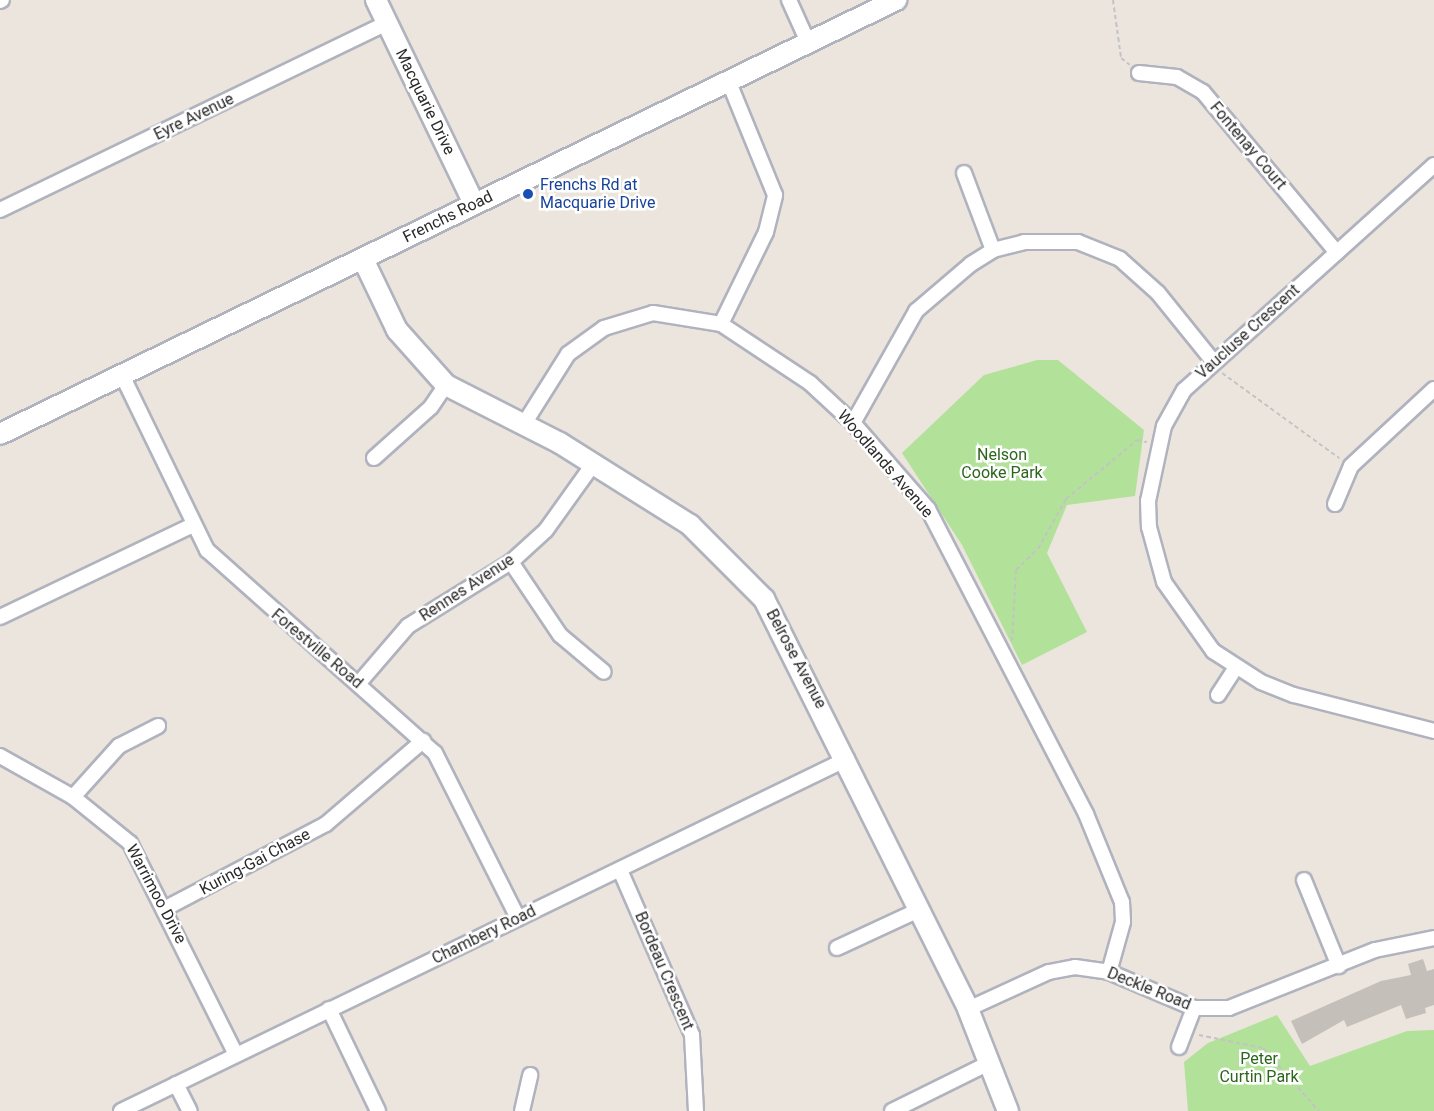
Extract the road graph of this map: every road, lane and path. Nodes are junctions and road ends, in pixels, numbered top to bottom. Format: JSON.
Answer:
{"nodes":[{"id":1,"x":376,"y":0,"type":"edge"},
{"id":2,"x":789,"y":0,"type":"edge"},
{"id":3,"x":896,"y":0,"type":"edge"},
{"id":4,"x":1113,"y":0,"type":"edge"},
{"id":5,"x":387,"y":23,"type":"junction"},
{"id":6,"x":808,"y":42,"type":"junction"},
{"id":7,"x":1139,"y":73,"type":"joint"},
{"id":8,"x":729,"y":82,"type":"junction"},
{"id":9,"x":1434,"y":165,"type":"edge"},
{"id":10,"x":964,"y":173,"type":"dead end"},
{"id":11,"x":474,"y":204,"type":"junction"},
{"id":12,"x":0,"y":210,"type":"edge"},
{"id":13,"x":993,"y":250,"type":"junction"},
{"id":14,"x":1337,"y":253,"type":"junction"},
{"id":15,"x":363,"y":259,"type":"junction"},
{"id":16,"x":721,"y":324,"type":"junction"},
{"id":17,"x":1212,"y":360,"type":"junction"},
{"id":18,"x":122,"y":375,"type":"junction"},
{"id":19,"x":446,"y":386,"type":"junction"},
{"id":20,"x":1434,"y":389,"type":"edge"},
{"id":21,"x":853,"y":423,"type":"junction"},
{"id":22,"x":524,"y":424,"type":"junction"},
{"id":23,"x":0,"y":434,"type":"edge"},
{"id":24,"x":1158,"y":445,"type":"junction"},
{"id":25,"x":375,"y":458,"type":"dead end"},
{"id":26,"x":594,"y":463,"type":"junction"},
{"id":27,"x":1351,"y":466,"type":"junction"},
{"id":28,"x":1335,"y":504,"type":"dead end"},
{"id":29,"x":193,"y":525,"type":"junction"},
{"id":30,"x":511,"y":562,"type":"junction"},
{"id":31,"x":0,"y":617,"type":"edge"},
{"id":32,"x":1005,"y":650,"type":"junction"},
{"id":33,"x":1235,"y":669,"type":"junction"},
{"id":34,"x":604,"y":672,"type":"dead end"},
{"id":35,"x":358,"y":683,"type":"junction"},
{"id":36,"x":1218,"y":695,"type":"dead end"},
{"id":37,"x":158,"y":726,"type":"dead end"},
{"id":38,"x":1434,"y":731,"type":"edge"},
{"id":39,"x":423,"y":741,"type":"junction"},
{"id":40,"x":0,"y":756,"type":"edge"},
{"id":41,"x":847,"y":759,"type":"junction"},
{"id":42,"x":73,"y":797,"type":"junction"},
{"id":43,"x":620,"y":870,"type":"junction"},
{"id":44,"x":1304,"y":880,"type":"dead end"},
{"id":45,"x":166,"y":908,"type":"junction"},
{"id":46,"x":920,"y":910,"type":"junction"},
{"id":47,"x":518,"y":918,"type":"junction"},
{"id":48,"x":1434,"y":938,"type":"edge"},
{"id":49,"x":837,"y":948,"type":"dead end"},
{"id":50,"x":1339,"y":966,"type":"junction"},
{"id":51,"x":1109,"y":972,"type":"junction"},
{"id":52,"x":1194,"y":1008,"type":"junction"},
{"id":53,"x":330,"y":1009,"type":"junction"},
{"id":54,"x":968,"y":1009,"type":"junction"},
{"id":55,"x":1185,"y":1030,"type":"junction"},
{"id":56,"x":1179,"y":1047,"type":"dead end"},
{"id":57,"x":236,"y":1053,"type":"junction"},
{"id":58,"x":989,"y":1063,"type":"junction"},
{"id":59,"x":530,"y":1075,"type":"dead end"},
{"id":60,"x":176,"y":1084,"type":"junction"},
{"id":61,"x":120,"y":1111,"type":"edge"},
{"id":62,"x":190,"y":1111,"type":"edge"},
{"id":63,"x":378,"y":1111,"type":"edge"},
{"id":64,"x":522,"y":1111,"type":"edge"},
{"id":65,"x":696,"y":1111,"type":"edge"},
{"id":66,"x":892,"y":1111,"type":"edge"},
{"id":67,"x":1008,"y":1111,"type":"edge"},
{"id":68,"x":1319,"y":1111,"type":"edge"}],
"edges":[{"from":1,"to":5,"type":"street","name":"Macquarie Drive"},
{"from":2,"to":6,"type":"street"},
{"from":3,"to":6,"type":"street","name":"Frenchs Road"},
{"from":4,"to":7,"type":"path"},
{"from":5,"to":11,"type":"street","name":"Macquarie Drive"},
{"from":5,"to":12,"type":"street","name":"Eyre Avenue"},
{"from":6,"to":8,"type":"street","name":"Frenchs Road"},
{"from":7,"to":14,"type":"street","name":"Fontenay Court"},
{"from":8,"to":11,"type":"street","name":"Frenchs Road"},
{"from":8,"to":16,"type":"street"},
{"from":9,"to":14,"type":"street","name":"Vaucluse Crescent"},
{"from":10,"to":13,"type":"street"},
{"from":11,"to":15,"type":"street","name":"Frenchs Road"},
{"from":13,"to":17,"type":"street"},
{"from":13,"to":21,"type":"street"},
{"from":14,"to":17,"type":"street","name":"Vaucluse Crescent"},
{"from":15,"to":18,"type":"street","name":"Frenchs Road"},
{"from":15,"to":19,"type":"street","name":"Belrose Avenue"},
{"from":16,"to":21,"type":"street","name":"Woodlands Avenue"},
{"from":16,"to":22,"type":"street","name":"Woodlands Avenue"},
{"from":17,"to":24,"type":"street","name":"Vaucluse Crescent"},
{"from":17,"to":27,"type":"path"},
{"from":18,"to":23,"type":"street","name":"Frenchs Road"},
{"from":18,"to":29,"type":"street","name":"Forestville Road"},
{"from":19,"to":22,"type":"street","name":"Belrose Avenue"},
{"from":19,"to":25,"type":"street"},
{"from":20,"to":27,"type":"street"},
{"from":21,"to":32,"type":"street","name":"Woodlands Avenue"},
{"from":22,"to":26,"type":"street","name":"Belrose Avenue"},
{"from":24,"to":32,"type":"path"},
{"from":24,"to":33,"type":"street","name":"Vaucluse Crescent"},
{"from":26,"to":30,"type":"street","name":"Rennes Avenue"},
{"from":26,"to":41,"type":"street","name":"Belrose Avenue"},
{"from":27,"to":28,"type":"street"},
{"from":29,"to":31,"type":"street"},
{"from":29,"to":35,"type":"street","name":"Forestville Road"},
{"from":30,"to":34,"type":"street"},
{"from":30,"to":35,"type":"street","name":"Rennes Avenue"},
{"from":32,"to":51,"type":"street","name":"Woodlands Avenue"},
{"from":33,"to":36,"type":"street"},
{"from":33,"to":38,"type":"street","name":"Vaucluse Crescent"},
{"from":35,"to":39,"type":"street","name":"Forestville Road"},
{"from":37,"to":42,"type":"street"},
{"from":39,"to":45,"type":"street","name":"Kuring-Gai Chase"},
{"from":39,"to":47,"type":"street","name":"Forestville Road"},
{"from":40,"to":42,"type":"street","name":"Warrimoo Drive"},
{"from":41,"to":43,"type":"street","name":"Chambery Road"},
{"from":41,"to":46,"type":"street","name":"Belrose Avenue"},
{"from":42,"to":45,"type":"street","name":"Warrimoo Drive"},
{"from":43,"to":47,"type":"street","name":"Chambery Road"},
{"from":43,"to":65,"type":"street","name":"Bordeau Crescent"},
{"from":44,"to":50,"type":"street"},
{"from":45,"to":57,"type":"street","name":"Warrimoo Drive"},
{"from":46,"to":49,"type":"street"},
{"from":46,"to":54,"type":"street","name":"Belrose Avenue"},
{"from":47,"to":53,"type":"street","name":"Chambery Road"},
{"from":48,"to":50,"type":"street","name":"Deckle Road"},
{"from":50,"to":52,"type":"street","name":"Deckle Road"},
{"from":51,"to":52,"type":"street","name":"Deckle Road"},
{"from":51,"to":54,"type":"street","name":"Deckle Road"},
{"from":52,"to":55,"type":"street"},
{"from":53,"to":57,"type":"street","name":"Chambery Road"},
{"from":53,"to":63,"type":"street"},
{"from":54,"to":58,"type":"street","name":"Belrose Avenue"},
{"from":55,"to":56,"type":"street"},
{"from":55,"to":68,"type":"path"},
{"from":57,"to":60,"type":"street","name":"Chambery Road"},
{"from":58,"to":66,"type":"street"},
{"from":58,"to":67,"type":"street","name":"Belrose Avenue"},
{"from":59,"to":64,"type":"street"},
{"from":60,"to":61,"type":"street","name":"Chambery Road"},
{"from":60,"to":62,"type":"street"}]}
